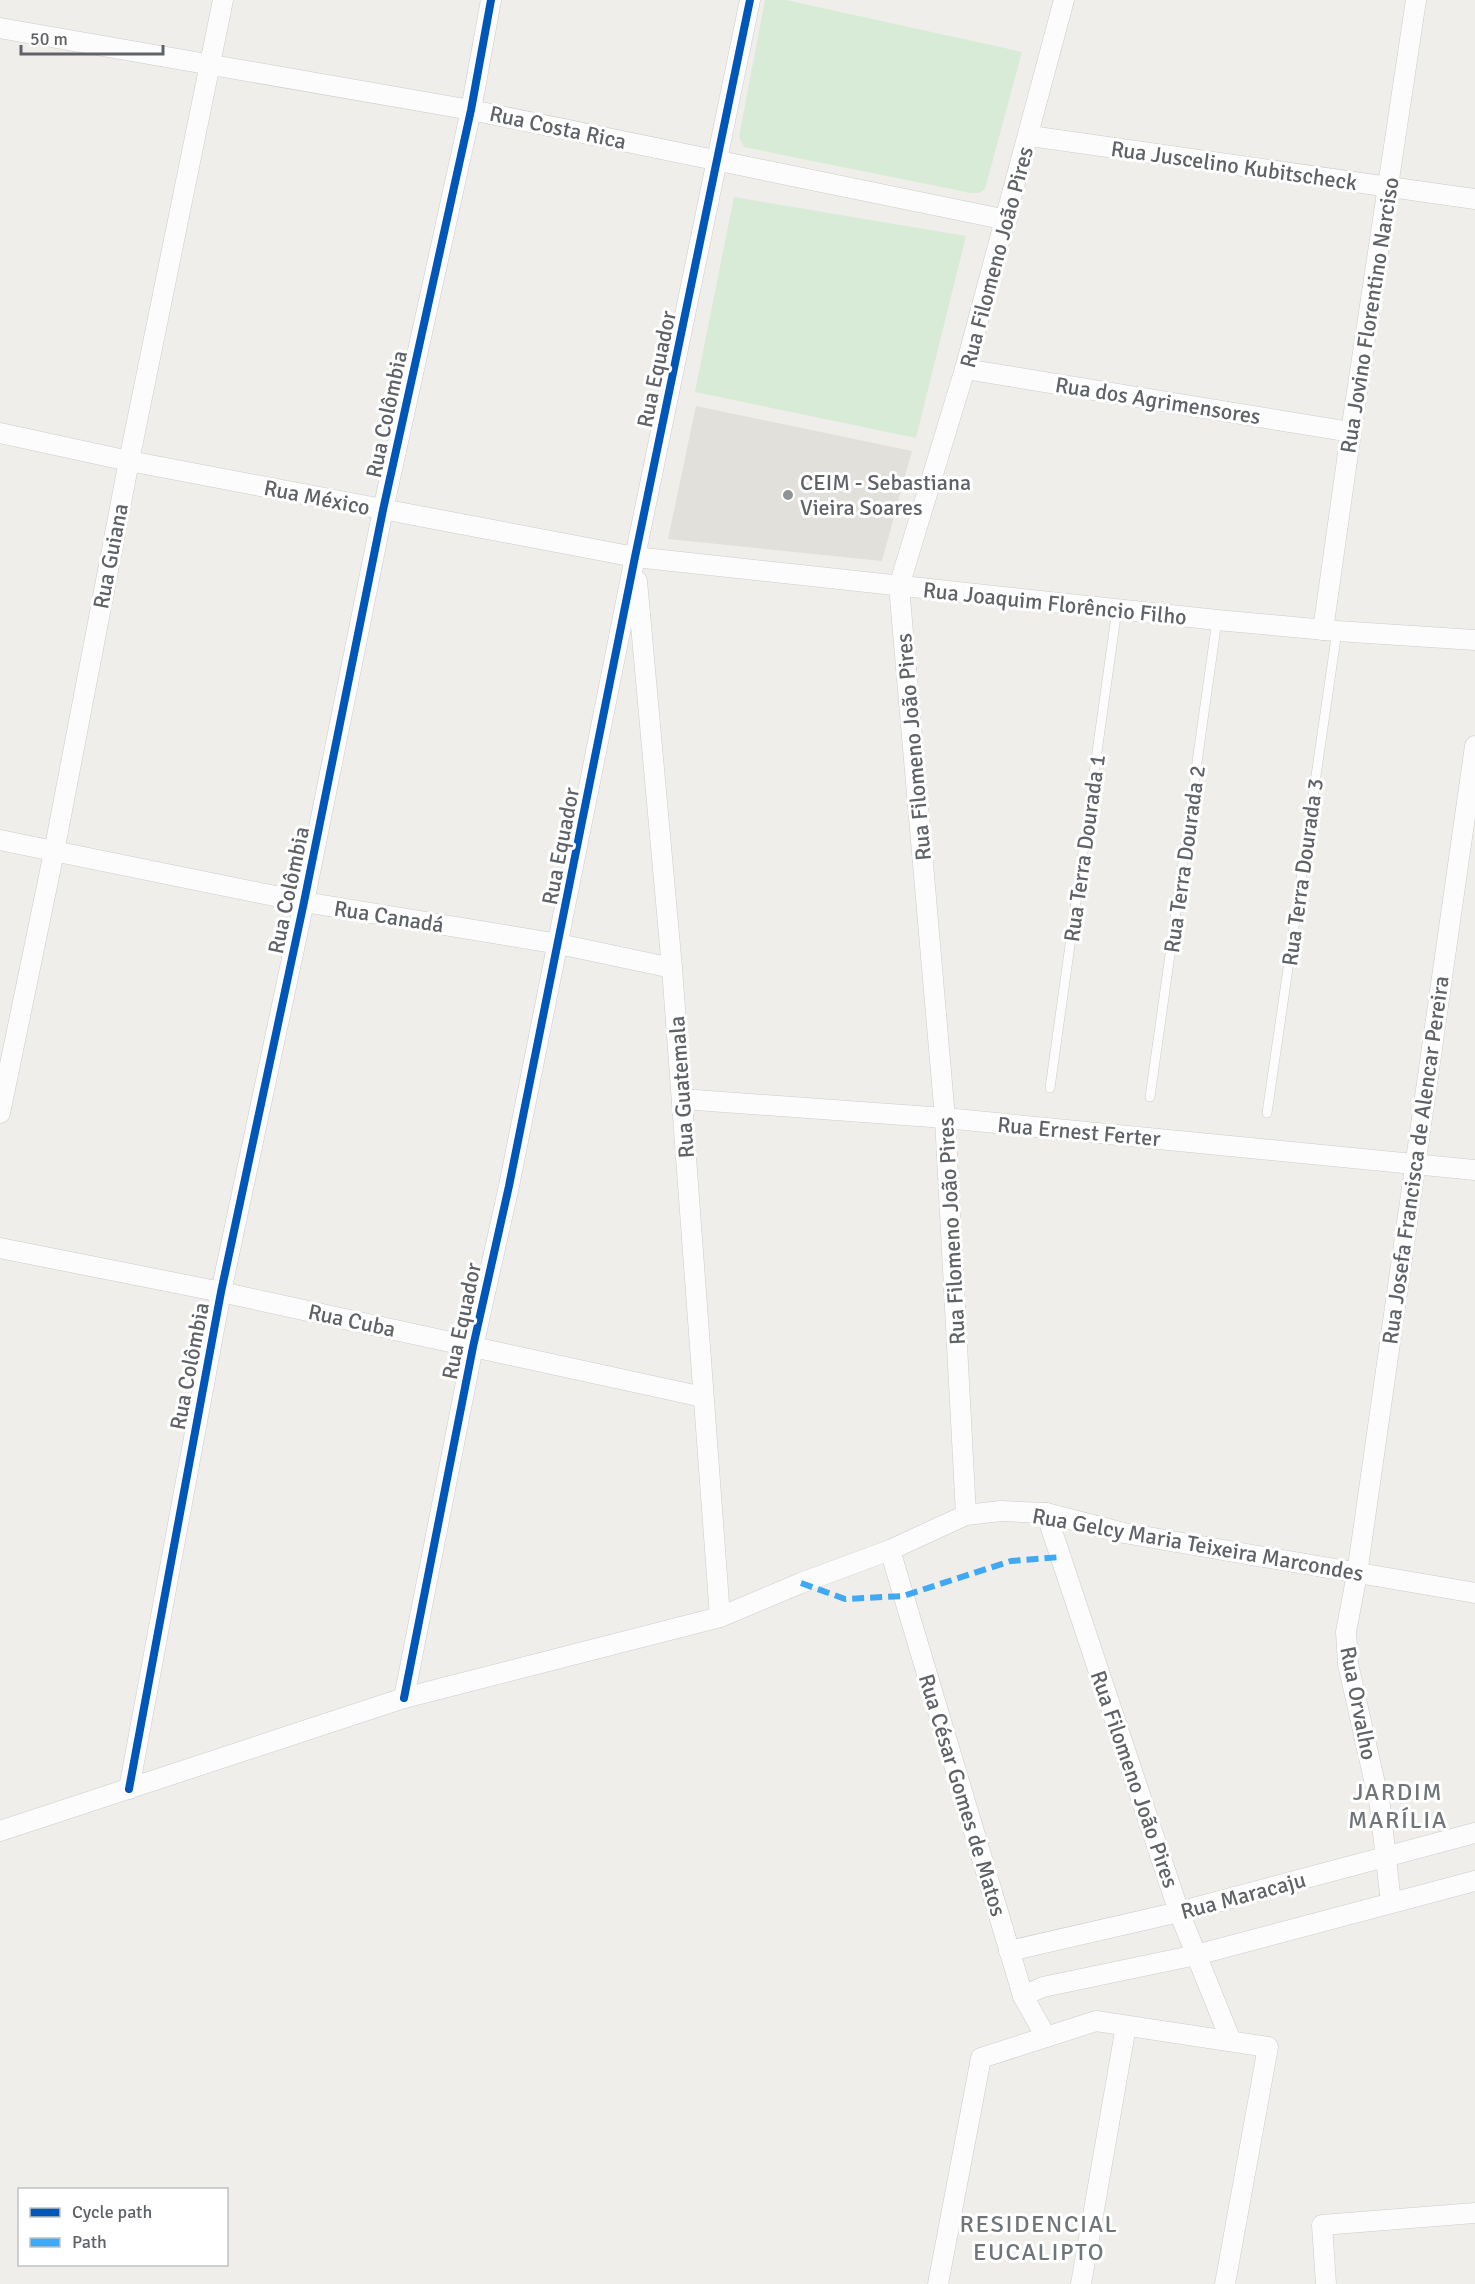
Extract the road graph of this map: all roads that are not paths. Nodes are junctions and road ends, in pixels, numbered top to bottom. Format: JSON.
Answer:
{"nodes":[{"id":1,"x":223,"y":0,"type":"edge"},
{"id":2,"x":491,"y":0,"type":"edge"},
{"id":3,"x":750,"y":0,"type":"edge"},
{"id":4,"x":1064,"y":0,"type":"edge"},
{"id":5,"x":1416,"y":0,"type":"edge"},
{"id":6,"x":0,"y":28,"type":"edge"},
{"id":7,"x":210,"y":65,"type":"junction"},
{"id":8,"x":471,"y":110,"type":"junction"},
{"id":9,"x":1029,"y":136,"type":"junction"},
{"id":10,"x":718,"y":160,"type":"junction"},
{"id":11,"x":1389,"y":186,"type":"junction"},
{"id":12,"x":1475,"y":199,"type":"edge"},
{"id":13,"x":1007,"y":220,"type":"junction"},
{"id":14,"x":965,"y":369,"type":"junction"},
{"id":15,"x":1351,"y":432,"type":"junction"},
{"id":16,"x":0,"y":433,"type":"edge"},
{"id":17,"x":129,"y":461,"type":"junction"},
{"id":18,"x":383,"y":510,"type":"junction"},
{"id":19,"x":635,"y":557,"type":"junction"},
{"id":20,"x":899,"y":586,"type":"junction"},
{"id":21,"x":1117,"y":608,"type":"junction"},
{"id":22,"x":1217,"y":620,"type":"junction"},
{"id":23,"x":1330,"y":630,"type":"junction"},
{"id":24,"x":1475,"y":640,"type":"edge"},
{"id":25,"x":1475,"y":746,"type":"edge"},
{"id":26,"x":0,"y":840,"type":"edge"},
{"id":27,"x":54,"y":852,"type":"junction"},
{"id":28,"x":304,"y":902,"type":"junction"},
{"id":29,"x":559,"y":944,"type":"junction"},
{"id":30,"x":672,"y":968,"type":"junction"},
{"id":31,"x":1050,"y":1088,"type":"dead end"},
{"id":32,"x":1150,"y":1097,"type":"dead end"},
{"id":33,"x":682,"y":1099,"type":"junction"},
{"id":34,"x":0,"y":1113,"type":"edge"},
{"id":35,"x":1268,"y":1113,"type":"dead end"},
{"id":36,"x":945,"y":1118,"type":"junction"},
{"id":37,"x":1414,"y":1163,"type":"junction"},
{"id":38,"x":1475,"y":1170,"type":"edge"},
{"id":39,"x":0,"y":1248,"type":"edge"},
{"id":40,"x":221,"y":1292,"type":"junction"},
{"id":41,"x":473,"y":1347,"type":"junction"},
{"id":42,"x":703,"y":1396,"type":"junction"},
{"id":43,"x":1046,"y":1514,"type":"junction"},
{"id":44,"x":966,"y":1515,"type":"junction"},
{"id":45,"x":890,"y":1550,"type":"junction"},
{"id":46,"x":1357,"y":1574,"type":"junction"},
{"id":47,"x":1475,"y":1593,"type":"edge"},
{"id":48,"x":720,"y":1617,"type":"junction"},
{"id":49,"x":404,"y":1698,"type":"junction"},
{"id":50,"x":129,"y":1789,"type":"junction"},
{"id":51,"x":0,"y":1831,"type":"edge"},
{"id":52,"x":1475,"y":1833,"type":"edge"},
{"id":53,"x":1386,"y":1856,"type":"junction"},
{"id":54,"x":1475,"y":1881,"type":"edge"},
{"id":55,"x":1391,"y":1903,"type":"junction"},
{"id":56,"x":1179,"y":1912,"type":"junction"},
{"id":57,"x":1009,"y":1951,"type":"junction"},
{"id":58,"x":1196,"y":1955,"type":"junction"},
{"id":59,"x":1023,"y":1996,"type":"junction"},
{"id":60,"x":1126,"y":2026,"type":"junction"},
{"id":61,"x":1046,"y":2037,"type":"junction"},
{"id":62,"x":1231,"y":2041,"type":"junction"},
{"id":63,"x":1475,"y":2213,"type":"edge"},
{"id":64,"x":938,"y":2284,"type":"edge"},
{"id":65,"x":1081,"y":2284,"type":"edge"},
{"id":66,"x":1225,"y":2284,"type":"edge"},
{"id":67,"x":1326,"y":2284,"type":"edge"}],
"edges":[{"from":1,"to":7,"type":"street","name":"Rua Guiana"},
{"from":2,"to":8,"type":"street","name":"Rua Colômbia"},
{"from":3,"to":10,"type":"street","name":"Rua Equador"},
{"from":4,"to":9,"type":"street","name":"Rua Filomeno João Pires"},
{"from":5,"to":11,"type":"street","name":"Rua Jovino Florentino Narciso"},
{"from":6,"to":7,"type":"street","name":"Rua Costa Rica"},
{"from":7,"to":8,"type":"street","name":"Rua Costa Rica"},
{"from":7,"to":17,"type":"street","name":"Rua Guiana"},
{"from":8,"to":10,"type":"street","name":"Rua Costa Rica"},
{"from":8,"to":18,"type":"street","name":"Rua Colômbia"},
{"from":9,"to":11,"type":"street","name":"Rua Juscelino Kubitscheck"},
{"from":9,"to":13,"type":"street","name":"Rua Filomeno João Pires"},
{"from":10,"to":13,"type":"street","name":"Rua Costa Rica"},
{"from":10,"to":19,"type":"street","name":"Rua Equador"},
{"from":11,"to":12,"type":"street","name":"Rua Juscelino Kubitscheck"},
{"from":11,"to":15,"type":"street","name":"Rua Jovino Florentino Narciso"},
{"from":13,"to":14,"type":"street","name":"Rua Filomeno João Pires"},
{"from":14,"to":15,"type":"street","name":"Rua dos Agrimensores"},
{"from":14,"to":20,"type":"street","name":"Rua Filomeno João Pires"},
{"from":15,"to":23,"type":"street","name":"Rua Jovino Florentino Narciso"},
{"from":16,"to":17,"type":"street","name":"Rua México"},
{"from":17,"to":18,"type":"street","name":"Rua México"},
{"from":17,"to":27,"type":"street","name":"Rua Guiana"},
{"from":18,"to":19,"type":"street","name":"Rua México"},
{"from":18,"to":28,"type":"street","name":"Rua Colômbia"},
{"from":19,"to":20,"type":"street","name":"Rua Joaquim Florêncio Filho"},
{"from":19,"to":29,"type":"street","name":"Rua Equador"},
{"from":19,"to":30,"type":"street","name":"Rua Guatemala"},
{"from":20,"to":21,"type":"street","name":"Rua Joaquim Florêncio Filho"},
{"from":20,"to":36,"type":"street","name":"Rua Filomeno João Pires"},
{"from":21,"to":22,"type":"street","name":"Rua Joaquim Florêncio Filho"},
{"from":21,"to":31,"type":"lane","name":"Rua Terra Dourada 1"},
{"from":22,"to":23,"type":"street","name":"Rua Joaquim Florêncio Filho"},
{"from":22,"to":32,"type":"lane","name":"Rua Terra Dourada 2"},
{"from":23,"to":24,"type":"street","name":"Rua Joaquim Florêncio Filho"},
{"from":23,"to":35,"type":"lane","name":"Rua Terra Dourada 3"},
{"from":25,"to":37,"type":"street","name":"Rua Josefa Francisca de Alencar Pereira"},
{"from":26,"to":27,"type":"street","name":"Rua Canadá"},
{"from":27,"to":28,"type":"street","name":"Rua Canadá"},
{"from":27,"to":34,"type":"street","name":"Rua Guiana"},
{"from":28,"to":29,"type":"street","name":"Rua Canadá"},
{"from":28,"to":40,"type":"street","name":"Rua Colômbia"},
{"from":29,"to":30,"type":"street","name":"Rua Canadá"},
{"from":29,"to":41,"type":"street","name":"Rua Equador"},
{"from":30,"to":33,"type":"street","name":"Rua Guatemala"},
{"from":33,"to":36,"type":"street","name":"Rua Ernest Ferter"},
{"from":33,"to":42,"type":"street","name":"Rua Guatemala"},
{"from":36,"to":37,"type":"street","name":"Rua Ernest Ferter"},
{"from":36,"to":44,"type":"street","name":"Rua Filomeno João Pires"},
{"from":37,"to":38,"type":"street","name":"Rua Ernest Ferter"},
{"from":37,"to":46,"type":"street","name":"Rua Josefa Francisca de Alencar Pereira"},
{"from":39,"to":40,"type":"street","name":"Rua Cuba"},
{"from":40,"to":41,"type":"street","name":"Rua Cuba"},
{"from":40,"to":50,"type":"street","name":"Rua Colômbia"},
{"from":41,"to":42,"type":"street","name":"Rua Cuba"},
{"from":41,"to":49,"type":"street","name":"Rua Equador"},
{"from":42,"to":48,"type":"street","name":"Rua Guatemala"},
{"from":43,"to":44,"type":"street","name":"Rua Gelcy Maria Teixeira Marcondes"},
{"from":43,"to":46,"type":"street","name":"Rua Gelcy Maria Teixeira Marcondes"},
{"from":43,"to":56,"type":"street","name":"Rua Filomeno João Pires"},
{"from":44,"to":45,"type":"street","name":"Rua Gelcy Maria Teixeira Marcondes"},
{"from":45,"to":48,"type":"street","name":"Rua Gelcy Maria Teixeira Marcondes"},
{"from":45,"to":57,"type":"street","name":"Rua César Gomes de Matos"},
{"from":46,"to":47,"type":"street","name":"Rua Gelcy Maria Teixeira Marcondes"},
{"from":46,"to":53,"type":"street","name":"Rua Orvalho"},
{"from":48,"to":49,"type":"street","name":"Rua Gelcy Maria Teixeira Marcondes"},
{"from":49,"to":50,"type":"street","name":"Rua Gelcy Maria Teixeira Marcondes"},
{"from":50,"to":51,"type":"street","name":"Rua Gelcy Maria Teixeira Marcondes"},
{"from":52,"to":53,"type":"street","name":"Rua Maracaju"},
{"from":53,"to":55,"type":"street","name":"Rua Orvalho"},
{"from":53,"to":56,"type":"street","name":"Rua Maracaju"},
{"from":54,"to":55,"type":"street","name":"Rua Maracaju"},
{"from":55,"to":58,"type":"street","name":"Rua Maracaju"},
{"from":56,"to":57,"type":"street","name":"Rua Maracaju"},
{"from":56,"to":58,"type":"street","name":"Rua Filomeno João Pires"},
{"from":57,"to":59,"type":"street","name":"Rua César Gomes de Matos"},
{"from":58,"to":59,"type":"street","name":"Rua Maracaju"},
{"from":58,"to":62,"type":"street","name":"Rua Filomeno João Pires"},
{"from":59,"to":61,"type":"street","name":"Rua César Gomes de Matos"},
{"from":60,"to":61,"type":"street"},
{"from":60,"to":62,"type":"street"},
{"from":60,"to":65,"type":"street"},
{"from":61,"to":64,"type":"street"},
{"from":62,"to":66,"type":"street"},
{"from":63,"to":67,"type":"street"}]}
